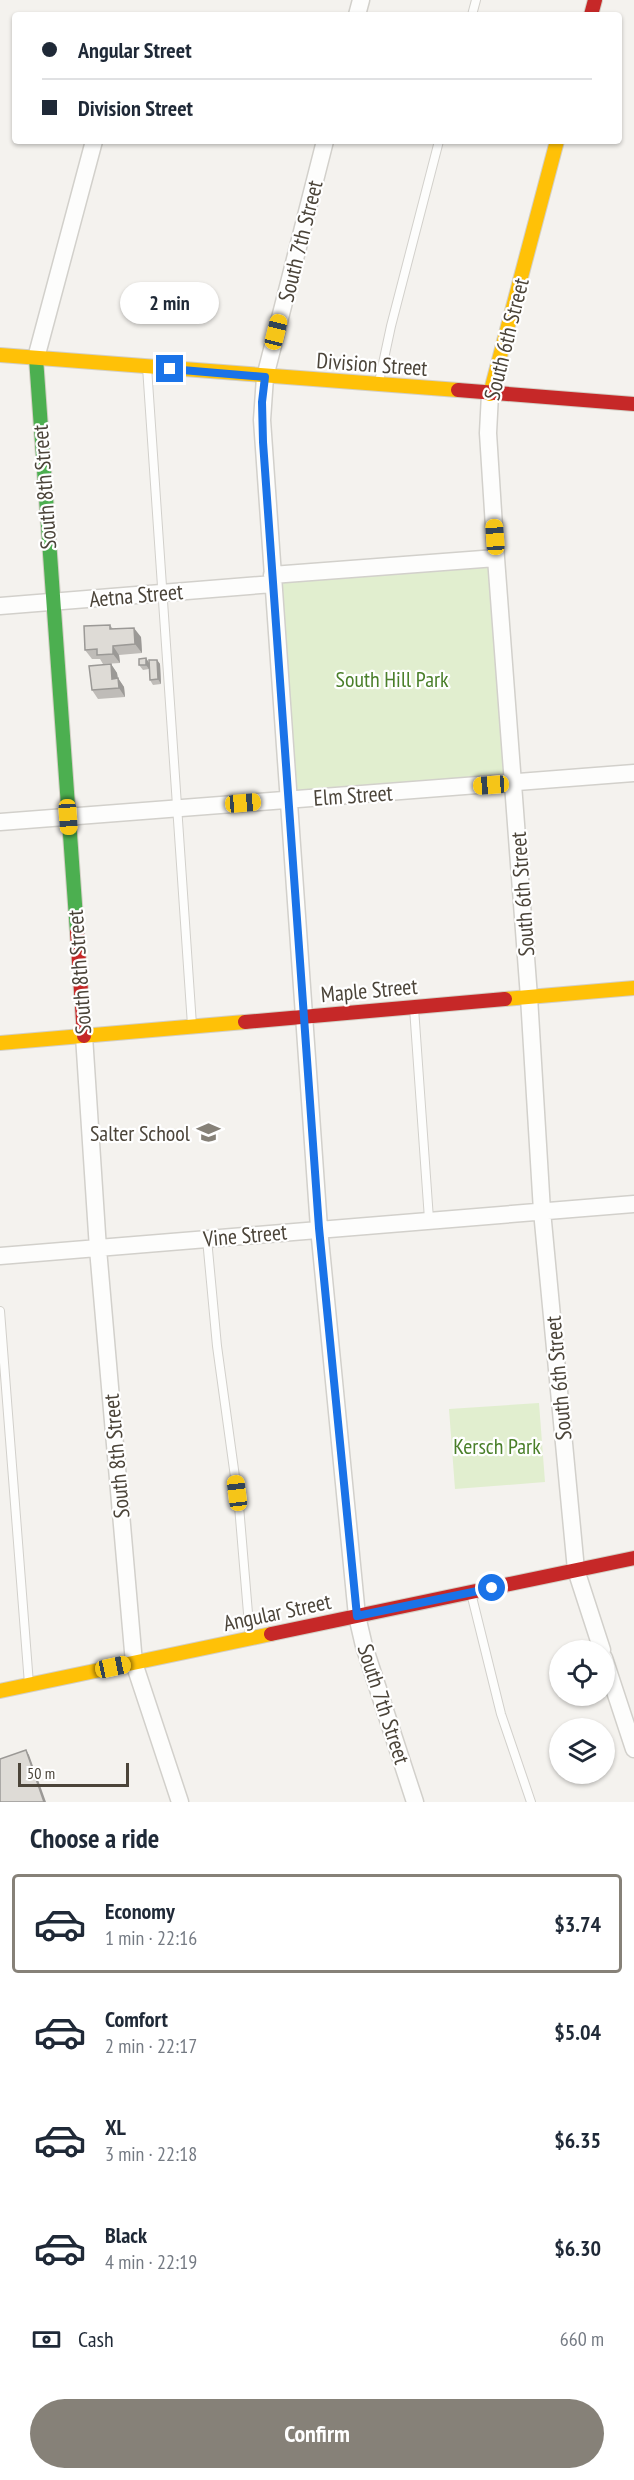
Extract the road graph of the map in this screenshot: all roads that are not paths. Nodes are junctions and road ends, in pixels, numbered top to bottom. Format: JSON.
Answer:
{"nodes":[{"id":1,"x":93,"y":144,"type":"edge"},
{"id":2,"x":324,"y":144,"type":"edge"},
{"id":3,"x":438,"y":144,"type":"edge"},
{"id":4,"x":556,"y":144,"type":"edge"},
{"id":5,"x":0,"y":355,"type":"edge"},
{"id":6,"x":36,"y":358,"type":"junction"},
{"id":7,"x":147,"y":367,"type":"junction"},
{"id":8,"x":265,"y":377,"type":"junction"},
{"id":9,"x":379,"y":385,"type":"junction"},
{"id":10,"x":490,"y":394,"type":"junction"},
{"id":11,"x":634,"y":404,"type":"edge"},
{"id":12,"x":496,"y":558,"type":"junction"},
{"id":13,"x":272,"y":580,"type":"junction"},
{"id":14,"x":163,"y":593,"type":"junction"},
{"id":15,"x":52,"y":602,"type":"junction"},
{"id":16,"x":0,"y":606,"type":"edge"},
{"id":17,"x":634,"y":773,"type":"edge"},
{"id":18,"x":514,"y":783,"type":"junction"},
{"id":19,"x":288,"y":799,"type":"junction"},
{"id":20,"x":176,"y":808,"type":"junction"},
{"id":21,"x":68,"y":817,"type":"junction"},
{"id":22,"x":0,"y":822,"type":"edge"},
{"id":23,"x":634,"y":988,"type":"edge"},
{"id":24,"x":529,"y":998,"type":"junction"},
{"id":25,"x":414,"y":1007,"type":"junction"},
{"id":26,"x":304,"y":1017,"type":"junction"},
{"id":27,"x":193,"y":1027,"type":"junction"},
{"id":28,"x":84,"y":1036,"type":"junction"},
{"id":29,"x":0,"y":1043,"type":"edge"},
{"id":30,"x":634,"y":1204,"type":"edge"},
{"id":31,"x":542,"y":1210,"type":"junction"},
{"id":32,"x":429,"y":1219,"type":"junction"},
{"id":33,"x":319,"y":1228,"type":"junction"},
{"id":34,"x":207,"y":1238,"type":"junction"},
{"id":35,"x":98,"y":1249,"type":"junction"},
{"id":36,"x":0,"y":1256,"type":"edge"},
{"id":37,"x":0,"y":1311,"type":"edge"},
{"id":38,"x":634,"y":1558,"type":"edge"},
{"id":39,"x":576,"y":1570,"type":"junction"},
{"id":40,"x":471,"y":1593,"type":"junction"},
{"id":41,"x":357,"y":1616,"type":"junction"},
{"id":42,"x":250,"y":1640,"type":"junction"},
{"id":43,"x":599,"y":1640,"type":"edge"},
{"id":44,"x":134,"y":1663,"type":"junction"},
{"id":45,"x":29,"y":1685,"type":"junction"},
{"id":46,"x":0,"y":1691,"type":"edge"},
{"id":47,"x":615,"y":1691,"type":"edge"},
{"id":48,"x":634,"y":1749,"type":"edge"},
{"id":49,"x":180,"y":1802,"type":"edge"},
{"id":50,"x":415,"y":1802,"type":"edge"},
{"id":51,"x":531,"y":1802,"type":"edge"}],
"edges":[{"from":1,"to":6,"type":"street","name":"South 8th Street"},
{"from":2,"to":8,"type":"street","name":"South 7th Street"},
{"from":3,"to":9,"type":"lane"},
{"from":4,"to":10,"type":"street","name":"South 6th Street"},
{"from":5,"to":6,"type":"street","name":"Division Street"},
{"from":6,"to":7,"type":"street","name":"Division Street"},
{"from":6,"to":15,"type":"street","name":"South 8th Street"},
{"from":7,"to":8,"type":"street","name":"Division Street"},
{"from":7,"to":14,"type":"lane"},
{"from":8,"to":9,"type":"street","name":"Division Street"},
{"from":8,"to":13,"type":"street","name":"South 7th Street"},
{"from":9,"to":10,"type":"street","name":"Division Street"},
{"from":10,"to":11,"type":"street","name":"Division Street"},
{"from":10,"to":12,"type":"street","name":"South 6th Street"},
{"from":12,"to":13,"type":"street","name":"Aetna Street"},
{"from":12,"to":18,"type":"street","name":"South 6th Street"},
{"from":13,"to":14,"type":"street","name":"Aetna Street"},
{"from":13,"to":19,"type":"street","name":"South 7th Street"},
{"from":14,"to":15,"type":"street","name":"Aetna Street"},
{"from":14,"to":20,"type":"lane"},
{"from":15,"to":16,"type":"street","name":"Aetna Street"},
{"from":15,"to":21,"type":"street","name":"South 8th Street"},
{"from":17,"to":18,"type":"street","name":"Elm Street"},
{"from":18,"to":19,"type":"street","name":"Elm Street"},
{"from":18,"to":24,"type":"street","name":"South 6th Street"},
{"from":19,"to":20,"type":"street","name":"Elm Street"},
{"from":19,"to":26,"type":"street","name":"South 7th Street"},
{"from":20,"to":21,"type":"street","name":"Elm Street"},
{"from":20,"to":27,"type":"lane"},
{"from":21,"to":22,"type":"street","name":"Elm Street"},
{"from":21,"to":28,"type":"street","name":"South 8th Street"},
{"from":23,"to":24,"type":"street","name":"Maple Street"},
{"from":24,"to":25,"type":"street","name":"Maple Street"},
{"from":24,"to":31,"type":"street","name":"South 6th Street"},
{"from":25,"to":26,"type":"street","name":"Maple Street"},
{"from":25,"to":32,"type":"lane"},
{"from":26,"to":27,"type":"street","name":"Maple Street"},
{"from":26,"to":33,"type":"street","name":"South 7th Street"},
{"from":27,"to":28,"type":"street","name":"Maple Street"},
{"from":28,"to":29,"type":"street","name":"Maple Street"},
{"from":28,"to":35,"type":"street","name":"South 8th Street"},
{"from":30,"to":31,"type":"street","name":"Vine Street"},
{"from":31,"to":32,"type":"street","name":"Vine Street"},
{"from":31,"to":39,"type":"street","name":"South 6th Street"},
{"from":32,"to":33,"type":"street","name":"Vine Street"},
{"from":33,"to":34,"type":"street","name":"Vine Street"},
{"from":33,"to":41,"type":"street","name":"South 7th Street"},
{"from":34,"to":35,"type":"street","name":"Vine Street"},
{"from":34,"to":42,"type":"lane"},
{"from":35,"to":36,"type":"street","name":"Vine Street"},
{"from":35,"to":44,"type":"street","name":"South 8th Street"},
{"from":37,"to":45,"type":"lane"},
{"from":38,"to":39,"type":"street","name":"Angular Street"},
{"from":39,"to":40,"type":"street","name":"Angular Street"},
{"from":39,"to":43,"type":"street","name":"South 6th Street"},
{"from":40,"to":41,"type":"street","name":"Angular Street"},
{"from":40,"to":51,"type":"lane"},
{"from":41,"to":42,"type":"street","name":"Angular Street"},
{"from":41,"to":50,"type":"street","name":"South 7th Street"},
{"from":42,"to":44,"type":"street","name":"Angular Street"},
{"from":44,"to":45,"type":"street","name":"Angular Street"},
{"from":44,"to":49,"type":"street","name":"South 8th Street"},
{"from":45,"to":46,"type":"street","name":"Angular Street"},
{"from":47,"to":48,"type":"street"}]}
